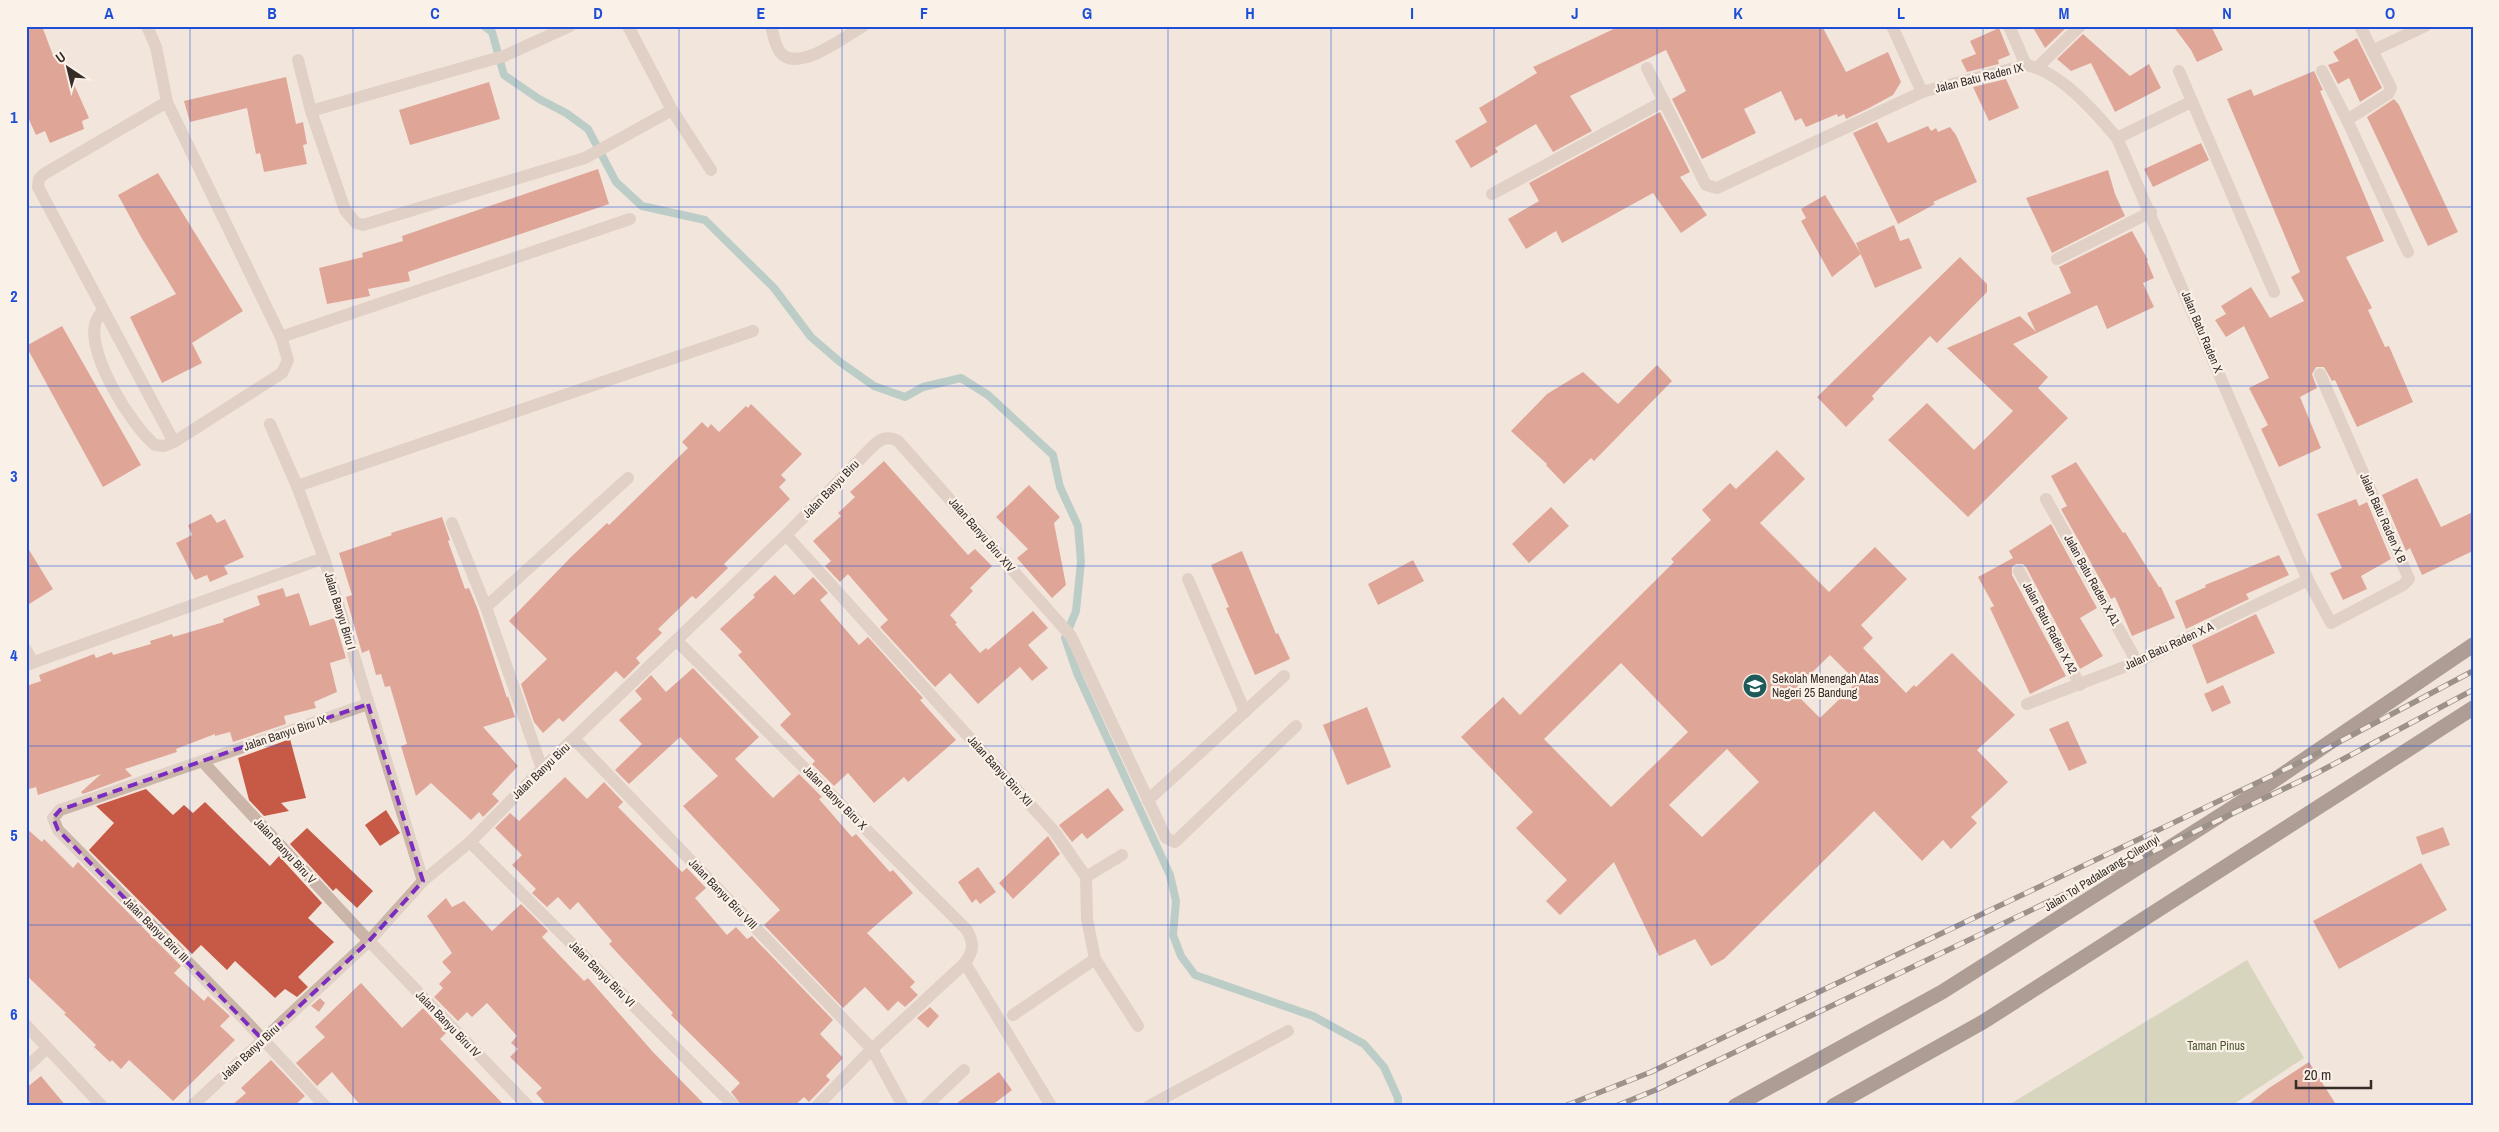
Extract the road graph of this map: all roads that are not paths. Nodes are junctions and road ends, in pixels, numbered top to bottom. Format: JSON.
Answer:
{"nodes":[{"id":1,"x":146,"y":26,"type":"edge"},
{"id":2,"x":570,"y":26,"type":"edge"},
{"id":3,"x":628,"y":26,"type":"edge"},
{"id":4,"x":771,"y":26,"type":"edge"},
{"id":5,"x":863,"y":26,"type":"edge"},
{"id":6,"x":1892,"y":26,"type":"edge"},
{"id":7,"x":2009,"y":26,"type":"edge"},
{"id":8,"x":2080,"y":26,"type":"edge"},
{"id":9,"x":2360,"y":26,"type":"edge"},
{"id":10,"x":2425,"y":26,"type":"edge"},
{"id":11,"x":2372,"y":51,"type":"junction"},
{"id":12,"x":298,"y":60,"type":"dead end"},
{"id":13,"x":2032,"y":66,"type":"junction"},
{"id":14,"x":1647,"y":68,"type":"dead end"},
{"id":15,"x":2179,"y":71,"type":"dead end"},
{"id":16,"x":2322,"y":71,"type":"dead end"},
{"id":17,"x":1922,"y":92,"type":"junction"},
{"id":18,"x":1664,"y":101,"type":"junction"},
{"id":19,"x":168,"y":102,"type":"junction"},
{"id":20,"x":2191,"y":102,"type":"junction"},
{"id":21,"x":672,"y":110,"type":"junction"},
{"id":22,"x":311,"y":111,"type":"junction"},
{"id":23,"x":2347,"y":120,"type":"junction"},
{"id":24,"x":2117,"y":138,"type":"junction"},
{"id":25,"x":711,"y":170,"type":"dead end"},
{"id":26,"x":1492,"y":194,"type":"dead end"},
{"id":27,"x":2151,"y":212,"type":"junction"},
{"id":28,"x":630,"y":219,"type":"dead end"},
{"id":29,"x":2408,"y":252,"type":"dead end"},
{"id":30,"x":2057,"y":259,"type":"dead end"},
{"id":31,"x":2274,"y":292,"type":"dead end"},
{"id":32,"x":102,"y":311,"type":"junction"},
{"id":33,"x":753,"y":331,"type":"dead end"},
{"id":34,"x":282,"y":337,"type":"junction"},
{"id":35,"x":2320,"y":374,"type":"dead end"},
{"id":36,"x":270,"y":424,"type":"dead end"},
{"id":37,"x":890,"y":437,"type":"joint"},
{"id":38,"x":174,"y":442,"type":"junction"},
{"id":39,"x":628,"y":478,"type":"dead end"},
{"id":40,"x":297,"y":486,"type":"junction"},
{"id":41,"x":2046,"y":499,"type":"dead end"},
{"id":42,"x":452,"y":523,"type":"dead end"},
{"id":43,"x":786,"y":535,"type":"junction"},
{"id":44,"x":324,"y":558,"type":"junction"},
{"id":45,"x":2019,"y":571,"type":"dead end"},
{"id":46,"x":1188,"y":579,"type":"dead end"},
{"id":47,"x":2308,"y":580,"type":"junction"},
{"id":48,"x":486,"y":607,"type":"junction"},
{"id":49,"x":2332,"y":623,"type":"joint"},
{"id":50,"x":677,"y":641,"type":"junction"},
{"id":51,"x":2473,"y":645,"type":"edge"},
{"id":52,"x":26,"y":650,"type":"edge"},
{"id":53,"x":2137,"y":662,"type":"junction"},
{"id":54,"x":30,"y":664,"type":"edge"},
{"id":55,"x":1284,"y":676,"type":"dead end"},
{"id":56,"x":2080,"y":685,"type":"junction"},
{"id":57,"x":368,"y":704,"type":"junction"},
{"id":58,"x":2026,"y":704,"type":"dead end"},
{"id":59,"x":2473,"y":708,"type":"edge"},
{"id":60,"x":1245,"y":712,"type":"junction"},
{"id":61,"x":1296,"y":726,"type":"dead end"},
{"id":62,"x":574,"y":739,"type":"junction"},
{"id":63,"x":202,"y":761,"type":"junction"},
{"id":64,"x":542,"y":769,"type":"junction"},
{"id":65,"x":1148,"y":800,"type":"junction"},
{"id":66,"x":53,"y":818,"type":"joint"},
{"id":67,"x":470,"y":842,"type":"junction"},
{"id":68,"x":1122,"y":855,"type":"dead end"},
{"id":69,"x":1086,"y":877,"type":"junction"},
{"id":70,"x":423,"y":881,"type":"junction"},
{"id":71,"x":369,"y":942,"type":"junction"},
{"id":72,"x":1095,"y":959,"type":"junction"},
{"id":73,"x":966,"y":963,"type":"junction"},
{"id":74,"x":1013,"y":1014,"type":"dead end"},
{"id":75,"x":26,"y":1026,"type":"edge"},
{"id":76,"x":1138,"y":1026,"type":"dead end"},
{"id":77,"x":1288,"y":1030,"type":"dead end"},
{"id":78,"x":263,"y":1040,"type":"junction"},
{"id":79,"x":46,"y":1049,"type":"junction"},
{"id":80,"x":872,"y":1049,"type":"junction"},
{"id":81,"x":26,"y":1068,"type":"edge"},
{"id":82,"x":964,"y":1070,"type":"dead end"},
{"id":83,"x":102,"y":1106,"type":"edge"},
{"id":84,"x":192,"y":1106,"type":"edge"},
{"id":85,"x":326,"y":1106,"type":"edge"},
{"id":86,"x":528,"y":1106,"type":"edge"},
{"id":87,"x":734,"y":1106,"type":"edge"},
{"id":88,"x":816,"y":1106,"type":"edge"},
{"id":89,"x":903,"y":1106,"type":"edge"},
{"id":90,"x":926,"y":1106,"type":"edge"},
{"id":91,"x":1051,"y":1106,"type":"edge"},
{"id":92,"x":1149,"y":1106,"type":"edge"},
{"id":93,"x":1735,"y":1106,"type":"edge"},
{"id":94,"x":1833,"y":1106,"type":"edge"}],
"edges":[{"from":1,"to":19,"type":"street"},
{"from":2,"to":22,"type":"street"},
{"from":3,"to":21,"type":"street"},
{"from":4,"to":5,"type":"street"},
{"from":6,"to":17,"type":"street"},
{"from":7,"to":13,"type":"street"},
{"from":8,"to":13,"type":"street","name":"Jalan Batu Raden IX"},
{"from":9,"to":11,"type":"street"},
{"from":10,"to":11,"type":"street"},
{"from":11,"to":23,"type":"street"},
{"from":12,"to":22,"type":"street"},
{"from":13,"to":17,"type":"street","name":"Jalan Batu Raden IX"},
{"from":13,"to":24,"type":"street","name":"Jalan Batu Raden X"},
{"from":14,"to":18,"type":"street","name":"Jalan Batu Raden IX"},
{"from":15,"to":20,"type":"street"},
{"from":16,"to":23,"type":"street"},
{"from":17,"to":18,"type":"street","name":"Jalan Batu Raden IX"},
{"from":18,"to":26,"type":"street"},
{"from":19,"to":32,"type":"street"},
{"from":19,"to":34,"type":"street"},
{"from":20,"to":24,"type":"street"},
{"from":20,"to":31,"type":"street"},
{"from":21,"to":22,"type":"street"},
{"from":21,"to":25,"type":"street"},
{"from":23,"to":29,"type":"street"},
{"from":24,"to":27,"type":"street","name":"Jalan Batu Raden X"},
{"from":27,"to":30,"type":"street"},
{"from":27,"to":47,"type":"street","name":"Jalan Batu Raden X"},
{"from":28,"to":34,"type":"street"},
{"from":32,"to":38,"type":"street"},
{"from":32,"to":38,"type":"street"},
{"from":33,"to":40,"type":"street"},
{"from":34,"to":38,"type":"street"},
{"from":35,"to":49,"type":"street","name":"Jalan Batu Raden X B"},
{"from":36,"to":40,"type":"street"},
{"from":37,"to":43,"type":"street","name":"Jalan Banyu Biru"},
{"from":37,"to":65,"type":"street","name":"Jalan Banyu Biru XIV"},
{"from":39,"to":48,"type":"street"},
{"from":40,"to":44,"type":"street"},
{"from":41,"to":53,"type":"street","name":"Jalan Batu Raden X A1"},
{"from":42,"to":48,"type":"street"},
{"from":43,"to":50,"type":"street","name":"Jalan Banyu Biru"},
{"from":43,"to":69,"type":"street","name":"Jalan Banyu Biru XII"},
{"from":44,"to":54,"type":"street","name":"Jalan Banyu Biru I"},
{"from":44,"to":57,"type":"street","name":"Jalan Banyu Biru I"},
{"from":45,"to":56,"type":"street","name":"Jalan Batu Raden X A2"},
{"from":46,"to":60,"type":"street"},
{"from":47,"to":49,"type":"street","name":"Jalan Batu Raden X"},
{"from":47,"to":53,"type":"street","name":"Jalan Batu Raden X A"},
{"from":48,"to":64,"type":"street"},
{"from":50,"to":62,"type":"street","name":"Jalan Banyu Biru"},
{"from":50,"to":73,"type":"street","name":"Jalan Banyu Biru X"},
{"from":51,"to":93,"type":"highway","name":"Jalan Tol Padalarang–Cileunyi"},
{"from":52,"to":54,"type":"street"},
{"from":53,"to":56,"type":"street","name":"Jalan Batu Raden X A"},
{"from":55,"to":60,"type":"street"},
{"from":56,"to":58,"type":"street","name":"Jalan Batu Raden X A"},
{"from":57,"to":63,"type":"street","name":"Jalan Banyu Biru IX"},
{"from":57,"to":70,"type":"street","name":"Jalan Banyu Biru I"},
{"from":59,"to":94,"type":"highway"},
{"from":60,"to":65,"type":"street"},
{"from":61,"to":65,"type":"street","name":"Jalan Banyu Biru XIV"},
{"from":62,"to":64,"type":"street","name":"Jalan Banyu Biru"},
{"from":62,"to":80,"type":"street","name":"Jalan Banyu Biru VIII"},
{"from":63,"to":66,"type":"street","name":"Jalan Banyu Biru IX"},
{"from":63,"to":71,"type":"street","name":"Jalan Banyu Biru V"},
{"from":64,"to":67,"type":"street","name":"Jalan Banyu Biru"},
{"from":66,"to":78,"type":"street","name":"Jalan Banyu Biru III"},
{"from":67,"to":70,"type":"street","name":"Jalan Banyu Biru"},
{"from":67,"to":87,"type":"street","name":"Jalan Banyu Biru VI"},
{"from":68,"to":69,"type":"street"},
{"from":69,"to":72,"type":"street"},
{"from":70,"to":71,"type":"street","name":"Jalan Banyu Biru"},
{"from":71,"to":78,"type":"street","name":"Jalan Banyu Biru"},
{"from":71,"to":86,"type":"street","name":"Jalan Banyu Biru IV"},
{"from":72,"to":74,"type":"street"},
{"from":72,"to":76,"type":"street"},
{"from":73,"to":80,"type":"street"},
{"from":73,"to":91,"type":"street"},
{"from":75,"to":79,"type":"street"},
{"from":77,"to":92,"type":"street"},
{"from":78,"to":84,"type":"street","name":"Jalan Banyu Biru"},
{"from":78,"to":85,"type":"street","name":"Jalan Banyu Biru III"},
{"from":79,"to":81,"type":"street"},
{"from":79,"to":83,"type":"street"},
{"from":80,"to":88,"type":"street"},
{"from":80,"to":89,"type":"street","name":"Jalan Banyu Biru VIII"},
{"from":82,"to":90,"type":"street"}]}
